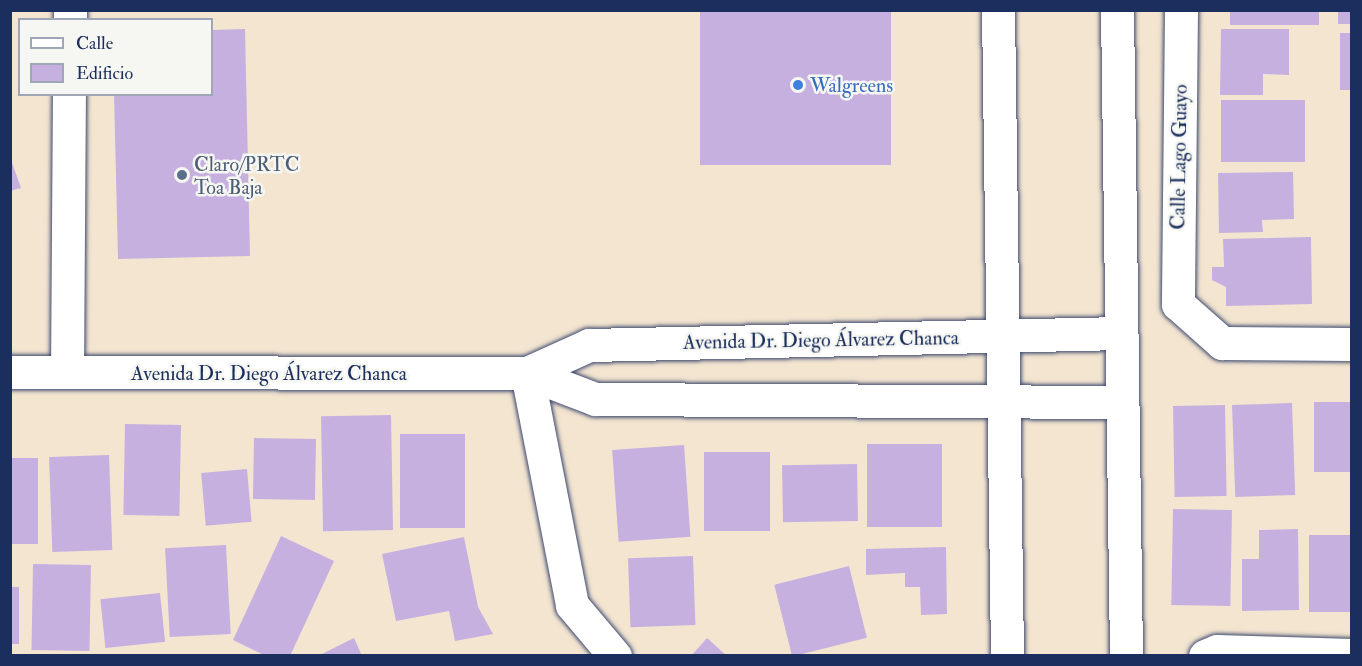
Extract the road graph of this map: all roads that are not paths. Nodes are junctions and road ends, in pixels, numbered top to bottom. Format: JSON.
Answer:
{"nodes":[{"id":1,"x":998,"y":10,"type":"edge"},
{"id":2,"x":1117,"y":10,"type":"edge"},
{"id":3,"x":1181,"y":10,"type":"edge"},
{"id":4,"x":69,"y":96,"type":"edge"},
{"id":5,"x":1121,"y":333,"type":"junction"},
{"id":6,"x":1003,"y":337,"type":"junction"},
{"id":7,"x":1352,"y":344,"type":"edge"},
{"id":8,"x":10,"y":372,"type":"edge"},
{"id":9,"x":67,"y":372,"type":"junction"},
{"id":10,"x":527,"y":373,"type":"junction"},
{"id":11,"x":1004,"y":402,"type":"junction"},
{"id":12,"x":1122,"y":402,"type":"junction"},
{"id":13,"x":1352,"y":655,"type":"edge"},
{"id":14,"x":615,"y":656,"type":"edge"},
{"id":15,"x":1007,"y":656,"type":"edge"},
{"id":16,"x":1126,"y":656,"type":"edge"},
{"id":17,"x":1205,"y":656,"type":"edge"}],
"edges":[{"from":1,"to":6,"type":"street"},
{"from":2,"to":5,"type":"street"},
{"from":3,"to":7,"type":"street","name":"Calle Lago Guayo"},
{"from":4,"to":9,"type":"street"},
{"from":5,"to":6,"type":"street","name":"Avenida Dr. Diego Álvarez Chanca"},
{"from":5,"to":12,"type":"street"},
{"from":6,"to":10,"type":"street","name":"Avenida Dr. Diego Álvarez Chanca"},
{"from":6,"to":11,"type":"street"},
{"from":8,"to":9,"type":"street","name":"Avenida Dr. Diego Álvarez Chanca"},
{"from":9,"to":10,"type":"street","name":"Avenida Dr. Diego Álvarez Chanca"},
{"from":10,"to":11,"type":"street","name":"Avenida Dr. Diego Álvarez Chanca"},
{"from":10,"to":14,"type":"street"},
{"from":11,"to":12,"type":"street","name":"Avenida Dr. Diego Álvarez Chanca"},
{"from":11,"to":15,"type":"street"},
{"from":12,"to":16,"type":"street"},
{"from":13,"to":17,"type":"street"}]}
